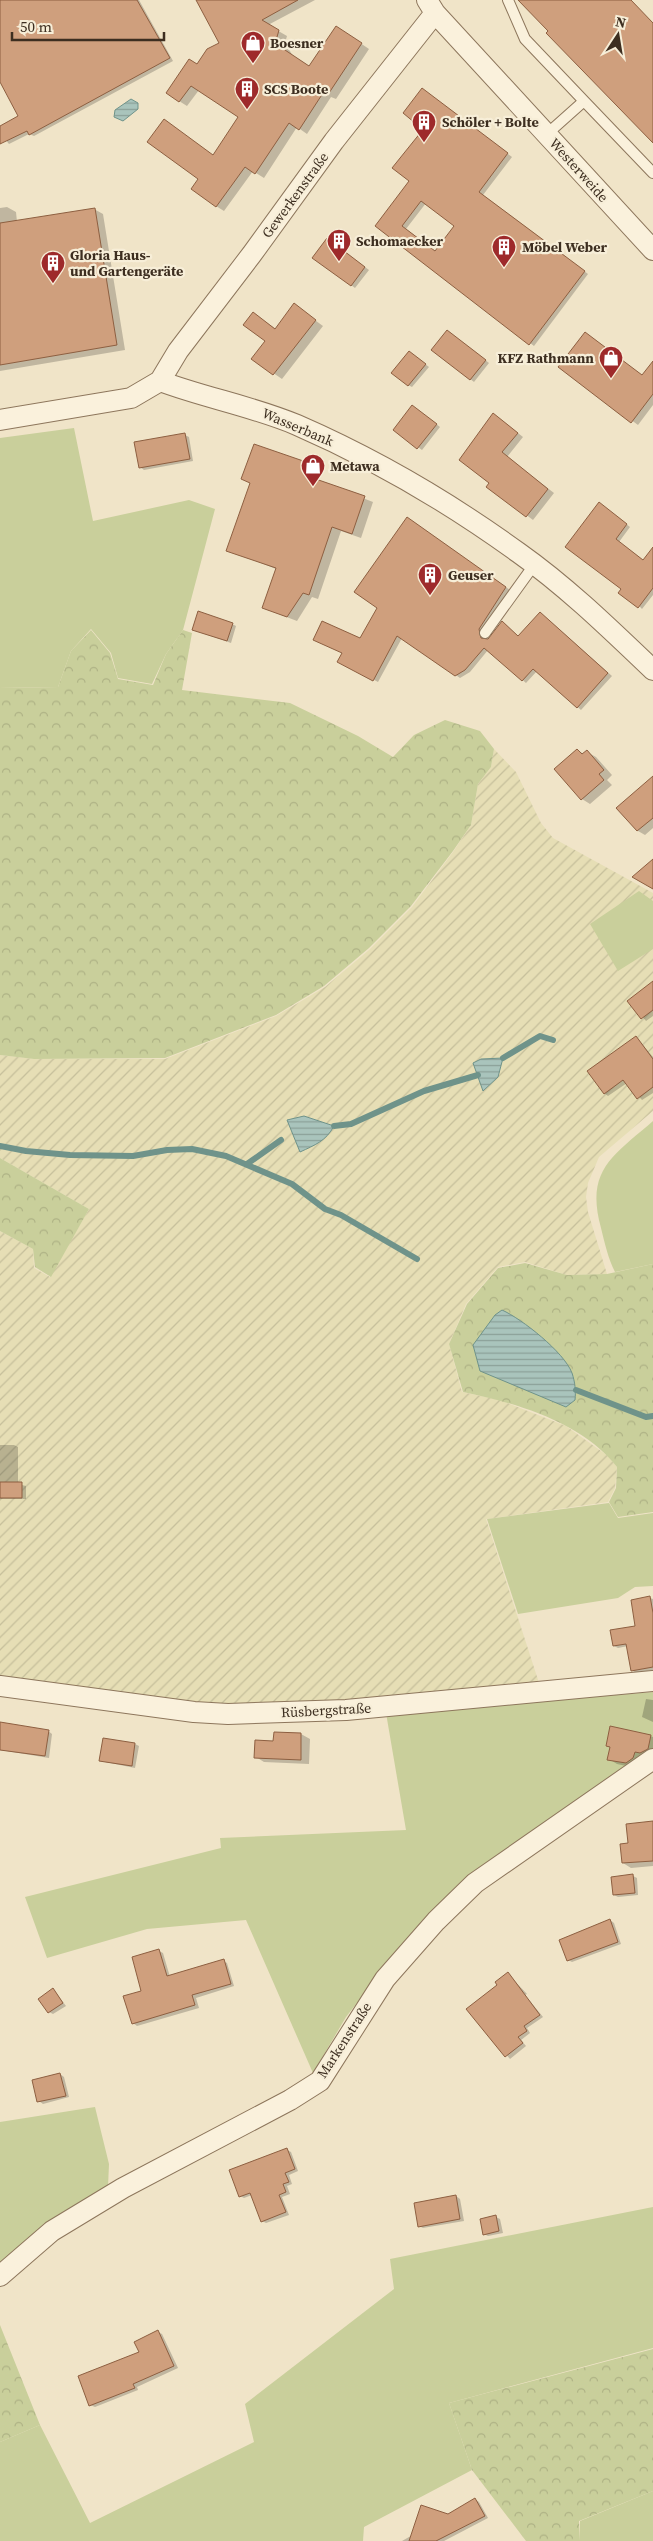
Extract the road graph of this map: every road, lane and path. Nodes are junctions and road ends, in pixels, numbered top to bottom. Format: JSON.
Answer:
{"nodes":[{"id":1,"x":508,"y":0,"type":"edge"},
{"id":2,"x":431,"y":6,"type":"edge"},
{"id":3,"x":584,"y":101,"type":"junction"},
{"id":4,"x":547,"y":134,"type":"junction"},
{"id":5,"x":653,"y":173,"type":"edge"},
{"id":6,"x":653,"y":250,"type":"edge"},
{"id":7,"x":160,"y":381,"type":"junction"},
{"id":8,"x":0,"y":420,"type":"edge"},
{"id":9,"x":534,"y":565,"type":"junction"},
{"id":10,"x":485,"y":633,"type":"dead end"},
{"id":11,"x":653,"y":670,"type":"edge"},
{"id":12,"x":653,"y":1681,"type":"edge"},
{"id":13,"x":0,"y":1686,"type":"edge"},
{"id":14,"x":653,"y":1759,"type":"edge"},
{"id":15,"x":0,"y":2276,"type":"edge"}],
"edges":[{"from":1,"to":3,"type":"lane"},
{"from":2,"to":4,"type":"street","name":"Westerweide"},
{"from":2,"to":7,"type":"street","name":"Gewerkenstraße"},
{"from":3,"to":4,"type":"lane"},
{"from":3,"to":5,"type":"lane"},
{"from":4,"to":6,"type":"street","name":"Westerweide"},
{"from":7,"to":8,"type":"street"},
{"from":7,"to":9,"type":"street","name":"Wasserbank"},
{"from":9,"to":10,"type":"lane"},
{"from":9,"to":11,"type":"street","name":"Wasserbank"},
{"from":12,"to":13,"type":"street","name":"Rüsbergstraße"},
{"from":14,"to":15,"type":"street","name":"Markenstraße"}]}
